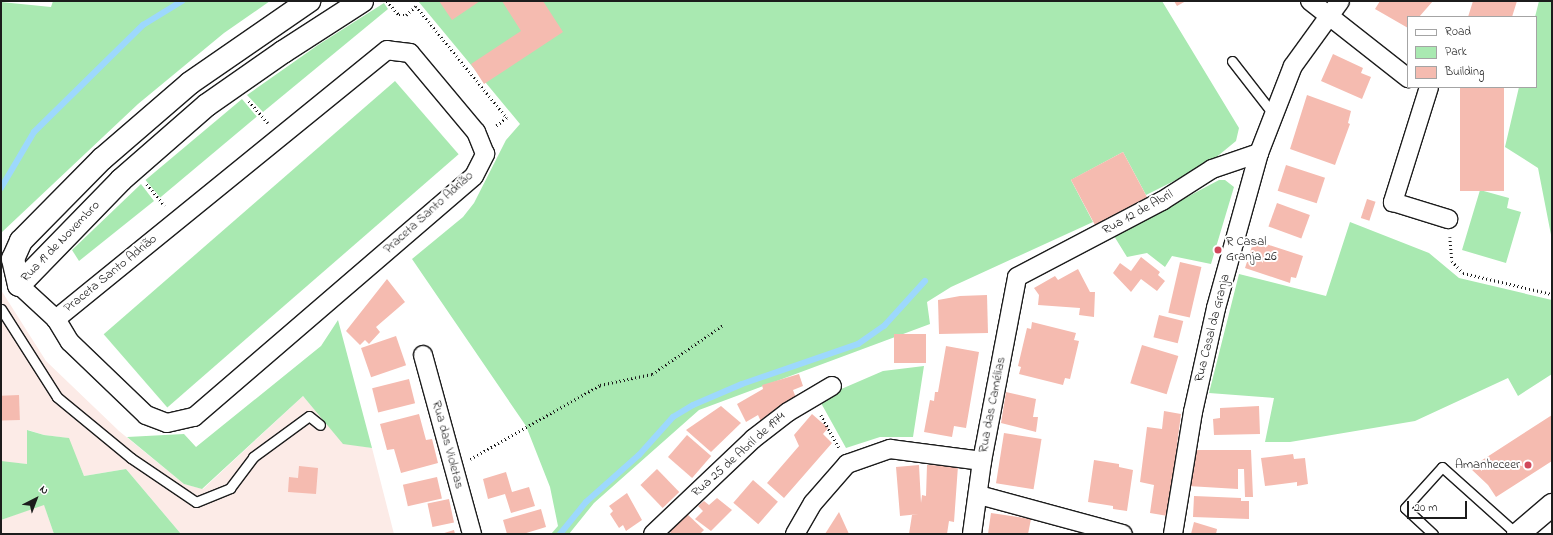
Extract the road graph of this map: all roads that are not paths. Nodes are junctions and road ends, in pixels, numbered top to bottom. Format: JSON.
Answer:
{"nodes":[{"id":1,"x":309,"y":1,"type":"edge"},
{"id":2,"x":362,"y":1,"type":"edge"},
{"id":3,"x":1310,"y":1,"type":"edge"},
{"id":4,"x":1340,"y":1,"type":"edge"},
{"id":5,"x":1328,"y":16,"type":"junction"},
{"id":6,"x":1232,"y":61,"type":"dead end"},
{"id":7,"x":1407,"y":77,"type":"edge"},
{"id":8,"x":1426,"y":89,"type":"edge"},
{"id":9,"x":1274,"y":116,"type":"junction"},
{"id":10,"x":1259,"y":153,"type":"junction"},
{"id":11,"x":1448,"y":219,"type":"road end"},
{"id":12,"x":1017,"y":277,"type":"joint"},
{"id":13,"x":19,"y":285,"type":"junction"},
{"id":14,"x":1,"y":309,"type":"edge"},
{"id":15,"x":56,"y":319,"type":"junction"},
{"id":16,"x":423,"y":355,"type":"dead end"},
{"id":17,"x":832,"y":386,"type":"dead end"},
{"id":18,"x":320,"y":425,"type":"dead end"},
{"id":19,"x":982,"y":462,"type":"junction"},
{"id":20,"x":979,"y":495,"type":"junction"},
{"id":21,"x":1552,"y":505,"type":"edge"},
{"id":22,"x":472,"y":534,"type":"edge"},
{"id":23,"x":653,"y":534,"type":"edge"},
{"id":24,"x":795,"y":534,"type":"edge"},
{"id":25,"x":972,"y":534,"type":"edge"},
{"id":26,"x":1124,"y":534,"type":"edge"},
{"id":27,"x":1173,"y":534,"type":"edge"},
{"id":28,"x":1433,"y":534,"type":"edge"},
{"id":29,"x":1517,"y":534,"type":"edge"}],
"edges":[{"from":1,"to":13,"type":"street","name":"Rua 19 de Novembro"},
{"from":2,"to":13,"type":"street","name":"Rua 19 de Novembro"},
{"from":3,"to":5,"type":"street"},
{"from":4,"to":5,"type":"street","name":"Rua Casal da Granja"},
{"from":5,"to":7,"type":"street"},
{"from":5,"to":9,"type":"street","name":"Rua Casal da Granja"},
{"from":6,"to":9,"type":"lane"},
{"from":8,"to":11,"type":"street"},
{"from":9,"to":10,"type":"street","name":"Rua Casal da Granja"},
{"from":10,"to":12,"type":"street","name":"Rua 12 de Abril"},
{"from":10,"to":27,"type":"street","name":"Rua Casal da Granja"},
{"from":12,"to":19,"type":"street","name":"Rua das Camélias"},
{"from":13,"to":15,"type":"street","name":"Praceta Santo Adrião"},
{"from":14,"to":18,"type":"lane"},
{"from":15,"to":15,"type":"street","name":"Praceta Santo Adrião"},
{"from":16,"to":22,"type":"street","name":"Rua das Violetas"},
{"from":17,"to":23,"type":"street","name":"Rua 25 de Abril de 1974"},
{"from":19,"to":20,"type":"street","name":"Rua das Camélias"},
{"from":19,"to":24,"type":"street"},
{"from":20,"to":25,"type":"street","name":"Rua das Camélias"},
{"from":20,"to":26,"type":"street"},
{"from":21,"to":29,"type":"street"},
{"from":28,"to":29,"type":"lane"}]}
